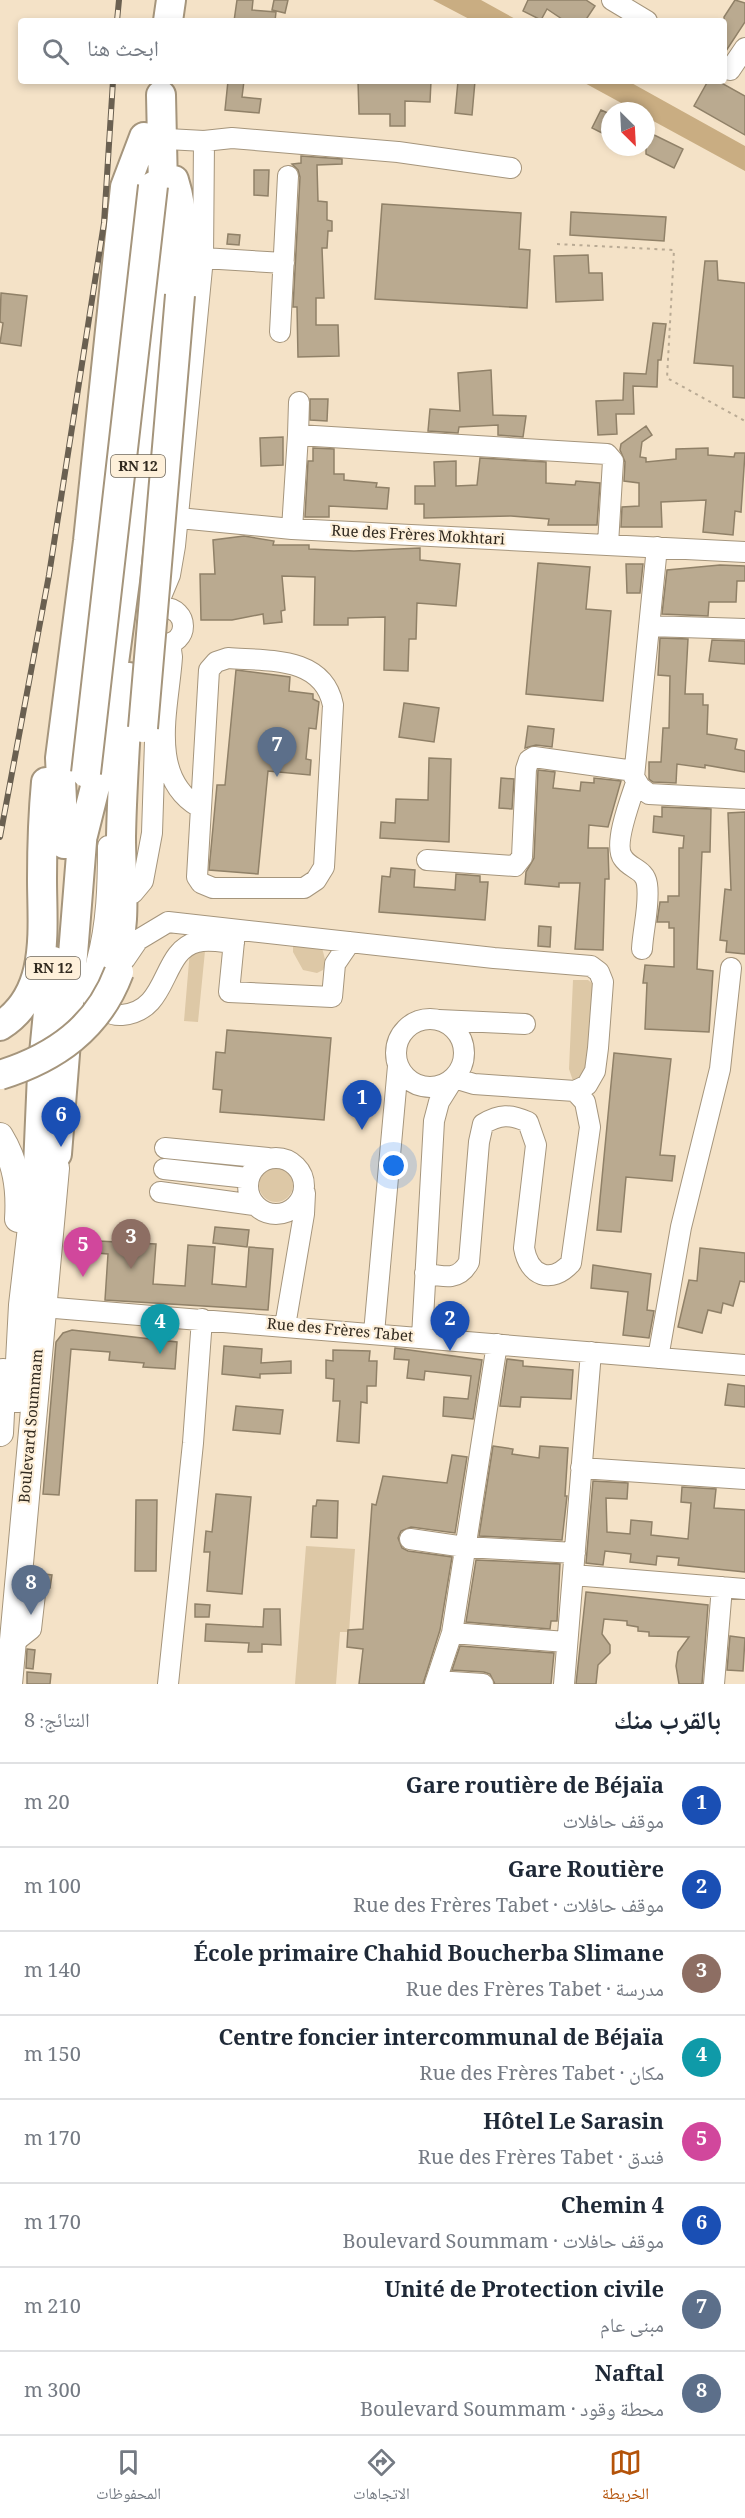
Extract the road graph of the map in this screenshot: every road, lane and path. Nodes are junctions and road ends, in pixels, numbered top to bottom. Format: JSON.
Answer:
{"nodes":[{"id":1,"x":155,"y":0,"type":"edge"},
{"id":2,"x":171,"y":0,"type":"edge"},
{"id":3,"x":612,"y":0,"type":"edge"},
{"id":4,"x":153,"y":18,"type":"edge"},
{"id":5,"x":168,"y":18,"type":"edge"},
{"id":6,"x":642,"y":18,"type":"edge"},
{"id":7,"x":745,"y":48,"type":"edge"},
{"id":8,"x":733,"y":71,"type":"edge"},
{"id":9,"x":157,"y":86,"type":"edge"},
{"id":10,"x":155,"y":138,"type":"junction"},
{"id":11,"x":204,"y":141,"type":"junction"},
{"id":12,"x":511,"y":168,"type":"dead end"},
{"id":13,"x":288,"y":176,"type":"dead end"},
{"id":14,"x":146,"y":185,"type":"junction"},
{"id":15,"x":557,"y":244,"type":"dead end"},
{"id":16,"x":203,"y":258,"type":"junction"},
{"id":17,"x":284,"y":263,"type":"junction"},
{"id":18,"x":280,"y":332,"type":"dead end"},
{"id":19,"x":299,"y":402,"type":"dead end"},
{"id":20,"x":745,"y":422,"type":"edge"},
{"id":21,"x":298,"y":435,"type":"junction"},
{"id":22,"x":92,"y":511,"type":"junction"},
{"id":23,"x":132,"y":514,"type":"junction"},
{"id":24,"x":177,"y":516,"type":"junction"},
{"id":25,"x":203,"y":518,"type":"junction"},
{"id":26,"x":292,"y":529,"type":"junction"},
{"id":27,"x":608,"y":544,"type":"junction"},
{"id":28,"x":657,"y":547,"type":"junction"},
{"id":29,"x":745,"y":552,"type":"edge"},
{"id":30,"x":152,"y":614,"type":"junction"},
{"id":31,"x":179,"y":615,"type":"junction"},
{"id":32,"x":649,"y":626,"type":"junction"},
{"id":33,"x":745,"y":629,"type":"edge"},
{"id":34,"x":171,"y":641,"type":"junction"},
{"id":35,"x":127,"y":708,"type":"junction"},
{"id":36,"x":69,"y":770,"type":"junction"},
{"id":37,"x":635,"y":777,"type":"junction"},
{"id":38,"x":745,"y":799,"type":"edge"},
{"id":39,"x":199,"y":800,"type":"junction"},
{"id":40,"x":74,"y":839,"type":"junction"},
{"id":41,"x":427,"y":860,"type":"dead end"},
{"id":42,"x":133,"y":893,"type":"junction"},
{"id":43,"x":234,"y":936,"type":"junction"},
{"id":44,"x":350,"y":942,"type":"junction"},
{"id":45,"x":642,"y":949,"type":"dead end"},
{"id":46,"x":118,"y":964,"type":"junction"},
{"id":47,"x":731,"y":968,"type":"dead end"},
{"id":48,"x":436,"y":1020,"type":"junction"},
{"id":49,"x":525,"y":1024,"type":"dead end"},
{"id":50,"x":0,"y":1026,"type":"edge"},
{"id":51,"x":0,"y":1066,"type":"edge"},
{"id":52,"x":398,"y":1066,"type":"junction"},
{"id":53,"x":0,"y":1075,"type":"edge"},
{"id":54,"x":454,"y":1078,"type":"junction"},
{"id":55,"x":575,"y":1091,"type":"junction"},
{"id":56,"x":0,"y":1136,"type":"edge"},
{"id":57,"x":47,"y":1167,"type":"joint"},
{"id":58,"x":163,"y":1169,"type":"junction"},
{"id":59,"x":257,"y":1185,"type":"junction"},
{"id":60,"x":305,"y":1192,"type":"junction"},
{"id":61,"x":297,"y":1243,"type":"junction"},
{"id":62,"x":425,"y":1273,"type":"junction"},
{"id":63,"x":32,"y":1306,"type":"junction"},
{"id":64,"x":202,"y":1318,"type":"junction"},
{"id":65,"x":285,"y":1326,"type":"junction"},
{"id":66,"x":374,"y":1333,"type":"junction"},
{"id":67,"x":422,"y":1337,"type":"junction"},
{"id":68,"x":497,"y":1344,"type":"junction"},
{"id":69,"x":591,"y":1352,"type":"junction"},
{"id":70,"x":658,"y":1358,"type":"junction"},
{"id":71,"x":745,"y":1365,"type":"edge"},
{"id":72,"x":2,"y":1391,"type":"edge"},
{"id":73,"x":0,"y":1433,"type":"edge"},
{"id":74,"x":582,"y":1468,"type":"junction"},
{"id":75,"x":745,"y":1479,"type":"edge"},
{"id":76,"x":410,"y":1539,"type":"dead end"},
{"id":77,"x":465,"y":1547,"type":"junction"},
{"id":78,"x":575,"y":1553,"type":"junction"},
{"id":79,"x":573,"y":1575,"type":"junction"},
{"id":80,"x":16,"y":1582,"type":"edge"},
{"id":81,"x":722,"y":1587,"type":"junction"},
{"id":82,"x":745,"y":1588,"type":"edge"},
{"id":83,"x":452,"y":1633,"type":"junction"},
{"id":84,"x":566,"y":1642,"type":"junction"},
{"id":85,"x":435,"y":1683,"type":"edge"},
{"id":86,"x":9,"y":1684,"type":"edge"},
{"id":87,"x":168,"y":1684,"type":"edge"},
{"id":88,"x":483,"y":1684,"type":"edge"},
{"id":89,"x":564,"y":1684,"type":"edge"},
{"id":90,"x":714,"y":1684,"type":"edge"}],
"edges":[{"from":1,"to":4,"type":"highway"},
{"from":2,"to":5,"type":"highway"},
{"from":3,"to":6,"type":"street"},
{"from":7,"to":8,"type":"street"},
{"from":9,"to":10,"type":"highway","number":"RN 12"},
{"from":9,"to":14,"type":"highway","number":"RN 12"},
{"from":9,"to":23,"type":"highway","number":"RN 12"},
{"from":10,"to":11,"type":"street"},
{"from":10,"to":14,"type":"highway","number":"RN 12"},
{"from":10,"to":22,"type":"highway","number":"RN 12"},
{"from":10,"to":42,"type":"highway","bridge":true},
{"from":11,"to":12,"type":"street"},
{"from":11,"to":16,"type":"street"},
{"from":13,"to":17,"type":"street"},
{"from":14,"to":36,"type":"highway","number":"RN 12","bridge":true},
{"from":15,"to":20,"type":"path"},
{"from":16,"to":17,"type":"street"},
{"from":16,"to":24,"type":"street"},
{"from":17,"to":18,"type":"street"},
{"from":19,"to":21,"type":"street"},
{"from":21,"to":26,"type":"street"},
{"from":21,"to":27,"type":"street"},
{"from":22,"to":23,"type":"street","name":"Rue des Frères Mokhtari"},
{"from":22,"to":36,"type":"highway"},
{"from":22,"to":40,"type":"highway","number":"RN 12"},
{"from":23,"to":24,"type":"street","name":"Rue des Frères Mokhtari"},
{"from":23,"to":40,"type":"highway","number":"RN 12"},
{"from":24,"to":25,"type":"street","name":"Rue des Frères Mokhtari"},
{"from":24,"to":30,"type":"street"},
{"from":25,"to":26,"type":"street","name":"Rue des Frères Mokhtari"},
{"from":25,"to":31,"type":"street"},
{"from":26,"to":27,"type":"street","name":"Rue des Frères Mokhtari"},
{"from":27,"to":28,"type":"street","name":"Rue des Frères Mokhtari"},
{"from":28,"to":29,"type":"street","name":"Rue des Frères Mokhtari"},
{"from":28,"to":32,"type":"street"},
{"from":30,"to":31,"type":"street"},
{"from":30,"to":34,"type":"street"},
{"from":30,"to":35,"type":"highway"},
{"from":31,"to":34,"type":"street"},
{"from":32,"to":33,"type":"street"},
{"from":32,"to":37,"type":"street"},
{"from":34,"to":39,"type":"street"},
{"from":34,"to":42,"type":"street"},
{"from":35,"to":43,"type":"street"},
{"from":35,"to":46,"type":"highway"},
{"from":36,"to":40,"type":"highway","number":"RN 12"},
{"from":36,"to":50,"type":"highway"},
{"from":37,"to":38,"type":"street"},
{"from":37,"to":41,"type":"street"},
{"from":37,"to":45,"type":"street"},
{"from":39,"to":39,"type":"street"},
{"from":40,"to":57,"type":"highway","number":"RN 12"},
{"from":42,"to":46,"type":"highway"},
{"from":43,"to":44,"type":"street"},
{"from":43,"to":44,"type":"street"},
{"from":43,"to":46,"type":"street"},
{"from":44,"to":55,"type":"street"},
{"from":46,"to":51,"type":"highway"},
{"from":46,"to":53,"type":"highway","bridge":true},
{"from":47,"to":70,"type":"street"},
{"from":48,"to":49,"type":"street"},
{"from":48,"to":52,"type":"street"},
{"from":48,"to":54,"type":"street"},
{"from":52,"to":54,"type":"street"},
{"from":52,"to":66,"type":"street"},
{"from":54,"to":55,"type":"street"},
{"from":54,"to":62,"type":"street"},
{"from":55,"to":62,"type":"street"},
{"from":56,"to":72,"type":"main road"},
{"from":57,"to":63,"type":"main road","name":"Boulevard Soummam","number":"RN 12"},
{"from":58,"to":59,"type":"street"},
{"from":58,"to":59,"type":"street"},
{"from":58,"to":59,"type":"street"},
{"from":59,"to":60,"type":"street"},
{"from":59,"to":60,"type":"street"},
{"from":59,"to":61,"type":"street"},
{"from":60,"to":61,"type":"street"},
{"from":61,"to":65,"type":"street"},
{"from":62,"to":67,"type":"street"},
{"from":63,"to":64,"type":"street","name":"Rue des Frères Tabet"},
{"from":63,"to":80,"type":"main road","name":"Boulevard Soummam","number":"RN 12"},
{"from":64,"to":65,"type":"street","name":"Rue des Frères Tabet"},
{"from":64,"to":87,"type":"street"},
{"from":65,"to":66,"type":"street","name":"Rue des Frères Tabet"},
{"from":66,"to":67,"type":"street","name":"Rue des Frères Tabet"},
{"from":67,"to":68,"type":"street","name":"Rue des Frères Tabet"},
{"from":68,"to":69,"type":"street","name":"Rue des Frères Tabet"},
{"from":68,"to":77,"type":"street"},
{"from":69,"to":70,"type":"street","name":"Rue des Frères Tabet"},
{"from":69,"to":74,"type":"street"},
{"from":70,"to":71,"type":"street","name":"Rue des Frères Tabet"},
{"from":72,"to":73,"type":"main road"},
{"from":74,"to":75,"type":"street"},
{"from":74,"to":78,"type":"street"},
{"from":76,"to":77,"type":"street"},
{"from":77,"to":78,"type":"street"},
{"from":77,"to":83,"type":"street"},
{"from":78,"to":79,"type":"street"},
{"from":79,"to":81,"type":"street"},
{"from":79,"to":84,"type":"street"},
{"from":80,"to":86,"type":"main road","name":"Boulevard Soummam","number":"RN 12"},
{"from":81,"to":82,"type":"street"},
{"from":81,"to":90,"type":"street"},
{"from":83,"to":84,"type":"street"},
{"from":83,"to":85,"type":"street"},
{"from":84,"to":89,"type":"street"},
{"from":85,"to":88,"type":"street"}]}
